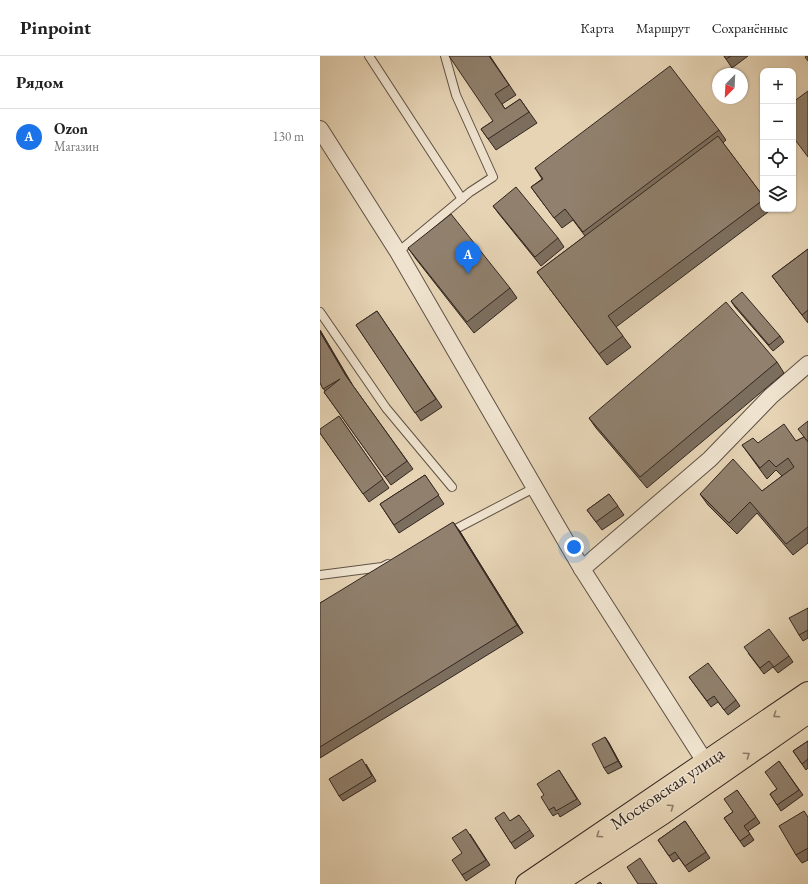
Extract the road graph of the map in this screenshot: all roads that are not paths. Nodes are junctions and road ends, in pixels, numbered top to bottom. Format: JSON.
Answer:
{"nodes":[{"id":1,"x":370,"y":56,"type":"edge"},
{"id":2,"x":445,"y":56,"type":"edge"},
{"id":3,"x":321,"y":132,"type":"edge"},
{"id":4,"x":462,"y":199,"type":"junction"},
{"id":5,"x":398,"y":252,"type":"junction"},
{"id":6,"x":320,"y":312,"type":"edge"},
{"id":7,"x":808,"y":364,"type":"edge"},
{"id":8,"x":452,"y":487,"type":"dead end"},
{"id":9,"x":534,"y":488,"type":"junction"},
{"id":10,"x":437,"y":538,"type":"edge"},
{"id":11,"x":396,"y":560,"type":"edge"},
{"id":12,"x":582,"y":569,"type":"junction"},
{"id":13,"x":320,"y":575,"type":"edge"},
{"id":14,"x":808,"y":693,"type":"edge"},
{"id":15,"x":808,"y":712,"type":"edge"},
{"id":16,"x":710,"y":770,"type":"junction"},
{"id":17,"x":527,"y":884,"type":"edge"},
{"id":18,"x":553,"y":884,"type":"edge"}],
"edges":[{"from":1,"to":4,"type":"lane"},
{"from":2,"to":4,"type":"lane"},
{"from":3,"to":5,"type":"street"},
{"from":4,"to":5,"type":"lane"},
{"from":5,"to":9,"type":"street"},
{"from":6,"to":8,"type":"lane"},
{"from":7,"to":12,"type":"street"},
{"from":9,"to":10,"type":"lane"},
{"from":9,"to":12,"type":"street"},
{"from":11,"to":13,"type":"lane"},
{"from":12,"to":16,"type":"street"},
{"from":14,"to":16,"type":"main road","name":"Московская улица","one_way":true},
{"from":16,"to":15,"type":"main road","name":"Московская улица","one_way":true},
{"from":16,"to":17,"type":"main road","name":"Московская улица","one_way":true},
{"from":18,"to":16,"type":"main road","name":"Московская улица","one_way":true}]}
